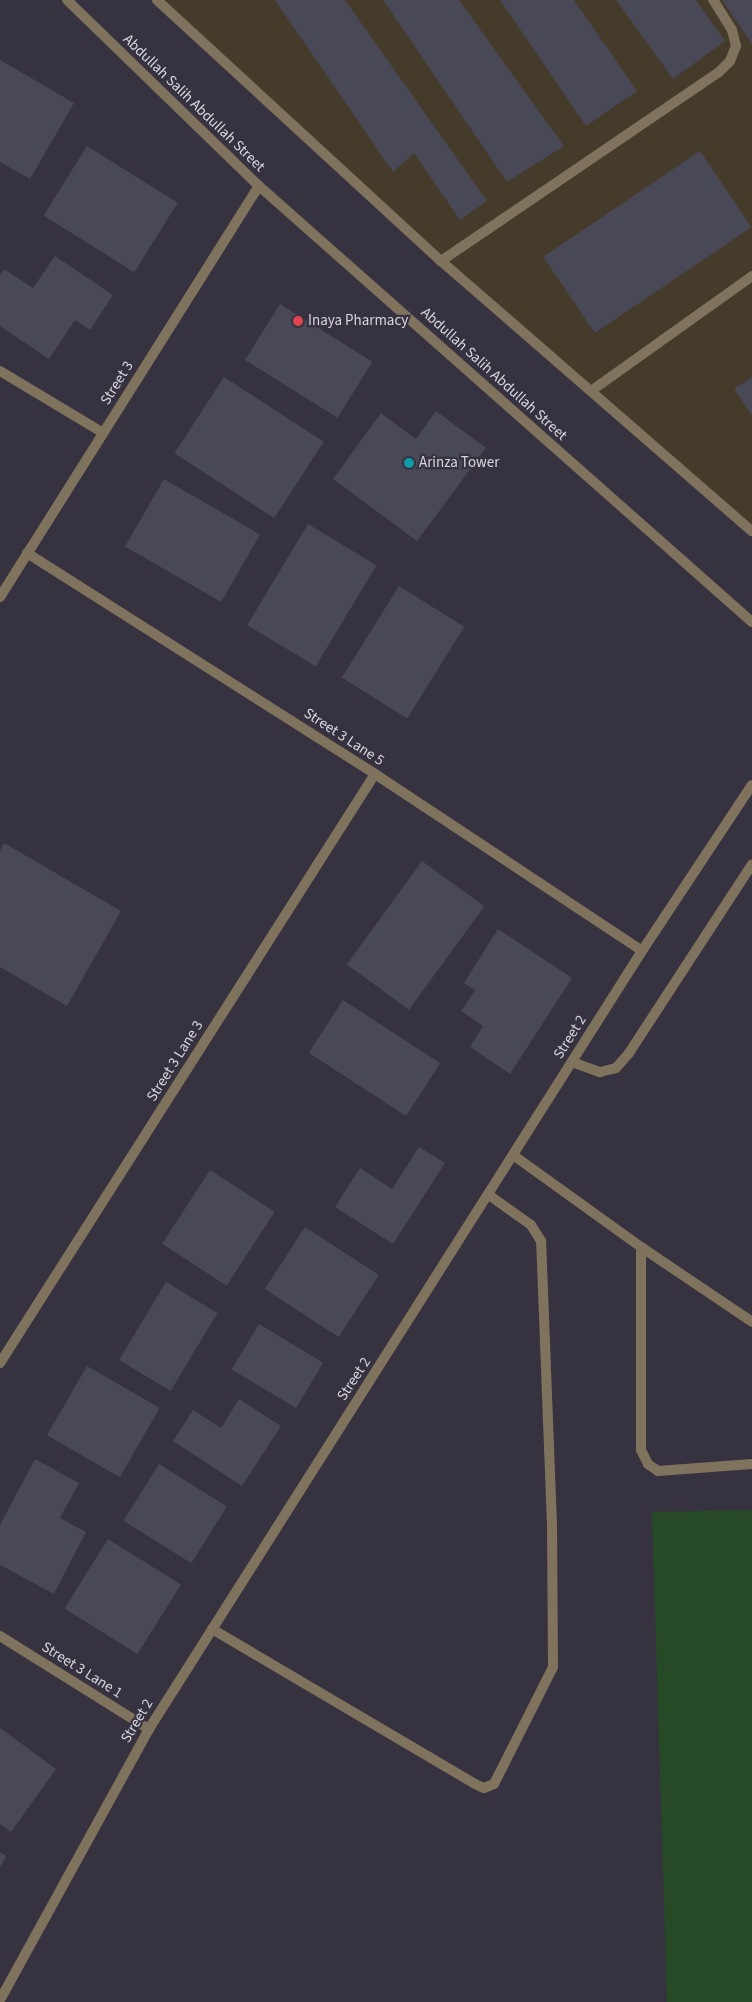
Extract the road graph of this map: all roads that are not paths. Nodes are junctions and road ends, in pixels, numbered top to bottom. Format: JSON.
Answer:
{"nodes":[{"id":1,"x":67,"y":0,"type":"edge"},
{"id":2,"x":157,"y":0,"type":"edge"},
{"id":3,"x":713,"y":0,"type":"edge"},
{"id":4,"x":259,"y":186,"type":"junction"},
{"id":5,"x":441,"y":261,"type":"junction"},
{"id":6,"x":752,"y":276,"type":"edge"},
{"id":7,"x":0,"y":370,"type":"edge"},
{"id":8,"x":591,"y":391,"type":"junction"},
{"id":9,"x":103,"y":433,"type":"junction"},
{"id":10,"x":752,"y":531,"type":"edge"},
{"id":11,"x":27,"y":553,"type":"junction"},
{"id":12,"x":0,"y":597,"type":"edge"},
{"id":13,"x":752,"y":622,"type":"edge"},
{"id":14,"x":374,"y":774,"type":"junction"},
{"id":15,"x":752,"y":785,"type":"edge"},
{"id":16,"x":752,"y":864,"type":"edge"},
{"id":17,"x":642,"y":951,"type":"junction"},
{"id":18,"x":572,"y":1062,"type":"junction"},
{"id":19,"x":513,"y":1155,"type":"junction"},
{"id":20,"x":489,"y":1195,"type":"junction"},
{"id":21,"x":641,"y":1247,"type":"junction"},
{"id":22,"x":752,"y":1322,"type":"edge"},
{"id":23,"x":0,"y":1363,"type":"edge"},
{"id":24,"x":752,"y":1464,"type":"edge"},
{"id":25,"x":212,"y":1629,"type":"junction"},
{"id":26,"x":0,"y":1636,"type":"edge"},
{"id":27,"x":149,"y":1729,"type":"junction"},
{"id":28,"x":0,"y":2000,"type":"edge"}],
"edges":[{"from":1,"to":4,"type":"street","name":"Abdullah Salih Abdullah Street"},
{"from":2,"to":5,"type":"street"},
{"from":3,"to":5,"type":"street"},
{"from":4,"to":9,"type":"street","name":"Street 3"},
{"from":4,"to":13,"type":"street","name":"Abdullah Salih Abdullah Street"},
{"from":5,"to":8,"type":"street"},
{"from":6,"to":8,"type":"street"},
{"from":7,"to":9,"type":"street"},
{"from":8,"to":10,"type":"street"},
{"from":9,"to":11,"type":"street","name":"Street 3"},
{"from":11,"to":12,"type":"street","name":"Street 3"},
{"from":11,"to":14,"type":"street","name":"Street 3 Lane 5"},
{"from":14,"to":17,"type":"street","name":"Street 3 Lane 5"},
{"from":14,"to":23,"type":"street","name":"Street 3 Lane 3"},
{"from":15,"to":17,"type":"street","name":"Street 2"},
{"from":16,"to":18,"type":"street"},
{"from":17,"to":18,"type":"street","name":"Street 2"},
{"from":18,"to":19,"type":"street","name":"Street 2"},
{"from":19,"to":20,"type":"street","name":"Street 2"},
{"from":19,"to":21,"type":"street"},
{"from":20,"to":25,"type":"street","name":"Street 2"},
{"from":20,"to":25,"type":"street"},
{"from":21,"to":22,"type":"street"},
{"from":21,"to":24,"type":"street"},
{"from":25,"to":27,"type":"street","name":"Street 2"},
{"from":26,"to":27,"type":"street","name":"Street 3 Lane 1"},
{"from":27,"to":28,"type":"street","name":"Street 2"}]}
